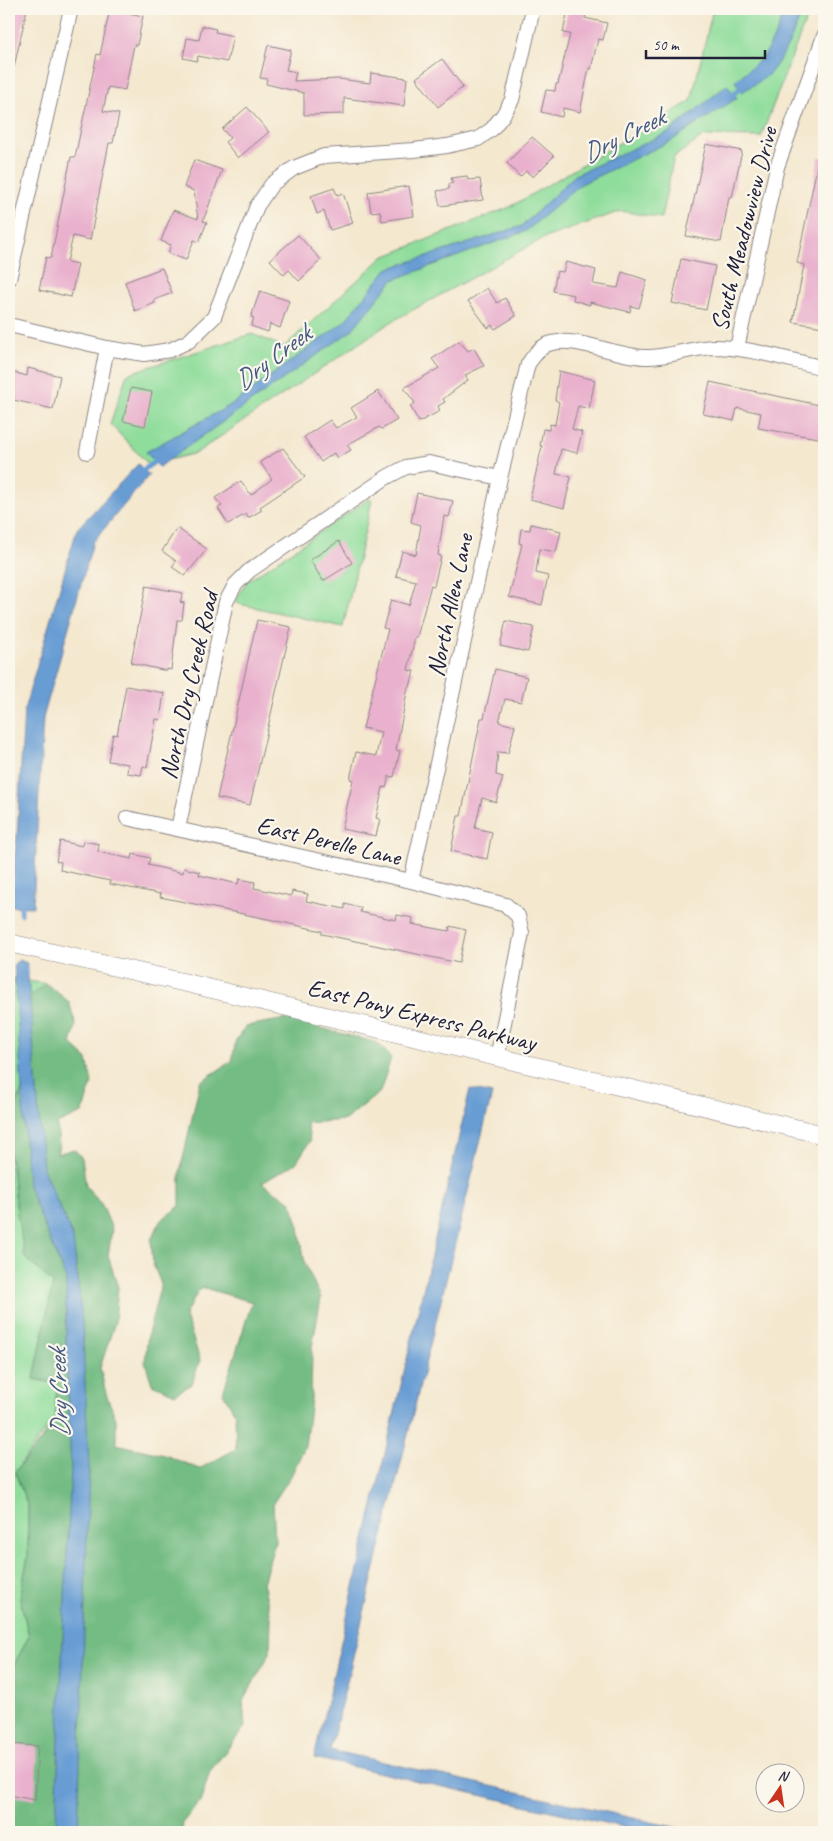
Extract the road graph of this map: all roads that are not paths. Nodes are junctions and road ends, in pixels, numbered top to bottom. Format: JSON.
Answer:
{"nodes":[{"id":1,"x":71,"y":9,"type":"edge"},
{"id":2,"x":533,"y":9,"type":"edge"},
{"id":3,"x":824,"y":36,"type":"edge"},
{"id":4,"x":9,"y":279,"type":"edge"},
{"id":5,"x":9,"y":325,"type":"edge"},
{"id":6,"x":107,"y":348,"type":"junction"},
{"id":7,"x":736,"y":348,"type":"junction"},
{"id":8,"x":824,"y":368,"type":"edge"},
{"id":9,"x":87,"y":452,"type":"dead end"},
{"id":10,"x":500,"y":478,"type":"junction"},
{"id":11,"x":127,"y":818,"type":"dead end"},
{"id":12,"x":178,"y":829,"type":"junction"},
{"id":13,"x":411,"y":881,"type":"junction"},
{"id":14,"x":9,"y":943,"type":"edge"},
{"id":15,"x":497,"y":1058,"type":"junction"},
{"id":16,"x":824,"y":1135,"type":"edge"}],
"edges":[{"from":1,"to":4,"type":"street"},
{"from":2,"to":6,"type":"street"},
{"from":3,"to":7,"type":"street","name":"South Meadowview Drive"},
{"from":5,"to":6,"type":"street"},
{"from":6,"to":9,"type":"street"},
{"from":7,"to":8,"type":"street"},
{"from":7,"to":10,"type":"street","name":"North Allen Lane"},
{"from":10,"to":12,"type":"street","name":"North Dry Creek Road"},
{"from":10,"to":13,"type":"street","name":"North Allen Lane"},
{"from":11,"to":12,"type":"street","name":"East Perelle Lane"},
{"from":12,"to":13,"type":"street","name":"East Perelle Lane"},
{"from":13,"to":15,"type":"street","name":"East Perelle Lane"},
{"from":14,"to":15,"type":"street","name":"East Pony Express Parkway"},
{"from":15,"to":16,"type":"street","name":"East Pony Express Parkway"}]}
